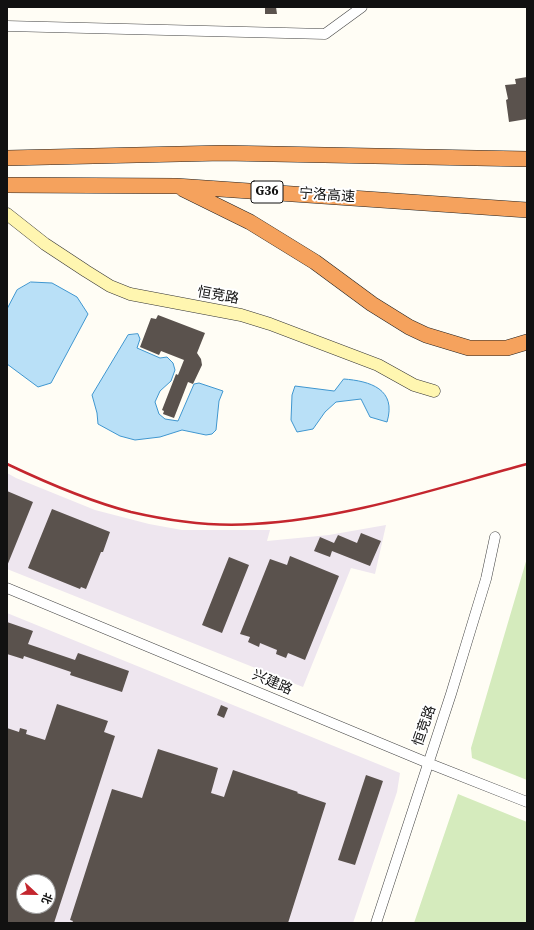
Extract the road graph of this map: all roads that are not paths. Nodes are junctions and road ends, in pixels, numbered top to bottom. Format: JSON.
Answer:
{"nodes":[{"id":1,"x":362,"y":7,"type":"edge"},
{"id":2,"x":7,"y":26,"type":"edge"},
{"id":3,"x":7,"y":158,"type":"edge"},
{"id":4,"x":527,"y":159,"type":"edge"},
{"id":5,"x":7,"y":185,"type":"edge"},
{"id":6,"x":176,"y":186,"type":"junction"},
{"id":7,"x":527,"y":210,"type":"edge"},
{"id":8,"x":7,"y":214,"type":"edge"},
{"id":9,"x":527,"y":342,"type":"edge"},
{"id":10,"x":434,"y":391,"type":"dead end"},
{"id":11,"x":495,"y":537,"type":"dead end"},
{"id":12,"x":7,"y":588,"type":"edge"},
{"id":13,"x":428,"y":762,"type":"junction"},
{"id":14,"x":527,"y":802,"type":"edge"},
{"id":15,"x":376,"y":923,"type":"edge"}],
"edges":[{"from":1,"to":2,"type":"street"},
{"from":3,"to":4,"type":"highway"},
{"from":5,"to":6,"type":"highway","name":"宁洛高速","number":"G36"},
{"from":6,"to":7,"type":"highway","name":"宁洛高速","number":"G36"},
{"from":6,"to":9,"type":"highway"},
{"from":8,"to":10,"type":"main road","name":"恒竞路"},
{"from":11,"to":13,"type":"street","name":"恒竞路"},
{"from":12,"to":13,"type":"street","name":"兴建路"},
{"from":13,"to":14,"type":"street","name":"兴建路"},
{"from":13,"to":15,"type":"street","name":"恒竞路"}]}
